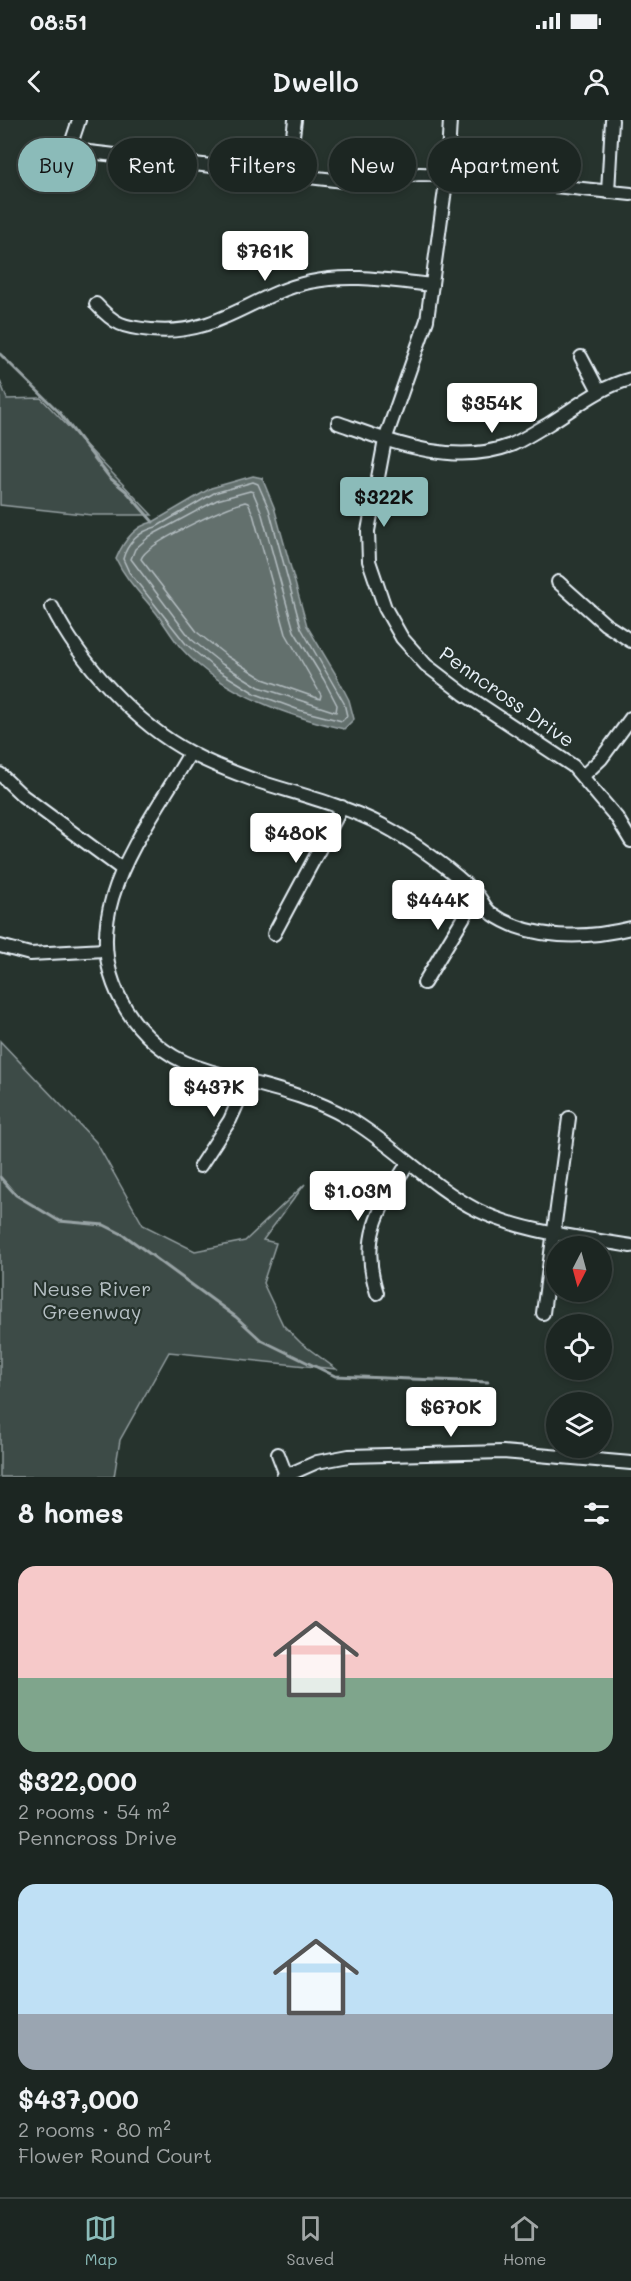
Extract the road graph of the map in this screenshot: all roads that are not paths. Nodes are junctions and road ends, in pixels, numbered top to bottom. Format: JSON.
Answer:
{"nodes":[{"id":1,"x":79,"y":120,"type":"edge"},
{"id":2,"x":296,"y":120,"type":"edge"},
{"id":3,"x":450,"y":120,"type":"edge"},
{"id":4,"x":612,"y":120,"type":"edge"},
{"id":5,"x":293,"y":138,"type":"edge"},
{"id":6,"x":449,"y":138,"type":"edge"},
{"id":7,"x":209,"y":165,"type":"edge"},
{"id":8,"x":428,"y":174,"type":"edge"},
{"id":9,"x":317,"y":178,"type":"edge"},
{"id":10,"x":581,"y":189,"type":"edge"},
{"id":11,"x":445,"y":192,"type":"edge"},
{"id":12,"x":608,"y":192,"type":"junction"},
{"id":13,"x":631,"y":194,"type":"edge"},
{"id":14,"x":432,"y":285,"type":"junction"},
{"id":15,"x":96,"y":304,"type":"dead end"},
{"id":16,"x":581,"y":357,"type":"dead end"},
{"id":17,"x":631,"y":379,"type":"edge"},
{"id":18,"x":599,"y":391,"type":"junction"},
{"id":19,"x":338,"y":423,"type":"dead end"},
{"id":20,"x":385,"y":440,"type":"junction"},
{"id":21,"x":558,"y":582,"type":"dead end"},
{"id":22,"x":52,"y":607,"type":"dead end"},
{"id":23,"x":631,"y":641,"type":"edge"},
{"id":24,"x":631,"y":718,"type":"edge"},
{"id":25,"x":190,"y":753,"type":"junction"},
{"id":26,"x":0,"y":774,"type":"edge"},
{"id":27,"x":583,"y":776,"type":"junction"},
{"id":28,"x":342,"y":807,"type":"junction"},
{"id":29,"x":631,"y":841,"type":"edge"},
{"id":30,"x":122,"y":869,"type":"junction"},
{"id":31,"x":477,"y":895,"type":"junction"},
{"id":32,"x":631,"y":928,"type":"edge"},
{"id":33,"x":274,"y":934,"type":"dead end"},
{"id":34,"x":0,"y":946,"type":"edge"},
{"id":35,"x":105,"y":950,"type":"junction"},
{"id":36,"x":424,"y":983,"type":"dead end"},
{"id":37,"x":248,"y":1080,"type":"junction"},
{"id":38,"x":569,"y":1118,"type":"dead end"},
{"id":39,"x":408,"y":1163,"type":"junction"},
{"id":40,"x":200,"y":1166,"type":"dead end"},
{"id":41,"x":554,"y":1232,"type":"junction"},
{"id":42,"x":631,"y":1246,"type":"edge"},
{"id":43,"x":377,"y":1293,"type":"dead end"},
{"id":44,"x":543,"y":1313,"type":"dead end"},
{"id":45,"x":278,"y":1454,"type":"dead end"},
{"id":46,"x":631,"y":1463,"type":"edge"},
{"id":47,"x":285,"y":1476,"type":"edge"}],
"edges":[{"from":1,"to":7,"type":"street"},
{"from":2,"to":5,"type":"street"},
{"from":3,"to":6,"type":"street","name":"Penncross Drive"},
{"from":4,"to":12,"type":"street"},
{"from":8,"to":9,"type":"street"},
{"from":10,"to":12,"type":"street"},
{"from":11,"to":14,"type":"street","name":"Penncross Drive"},
{"from":12,"to":13,"type":"street"},
{"from":14,"to":15,"type":"street"},
{"from":14,"to":20,"type":"street","name":"Penncross Drive"},
{"from":16,"to":18,"type":"street"},
{"from":17,"to":18,"type":"street"},
{"from":18,"to":20,"type":"street"},
{"from":19,"to":20,"type":"street"},
{"from":20,"to":27,"type":"street","name":"Penncross Drive"},
{"from":21,"to":23,"type":"street"},
{"from":22,"to":25,"type":"street"},
{"from":24,"to":27,"type":"street"},
{"from":25,"to":28,"type":"street"},
{"from":25,"to":30,"type":"street"},
{"from":26,"to":30,"type":"street"},
{"from":27,"to":29,"type":"street","name":"Penncross Drive"},
{"from":28,"to":31,"type":"street"},
{"from":28,"to":33,"type":"street"},
{"from":30,"to":35,"type":"street"},
{"from":31,"to":32,"type":"street"},
{"from":31,"to":36,"type":"street"},
{"from":34,"to":35,"type":"street"},
{"from":35,"to":37,"type":"street"},
{"from":37,"to":39,"type":"street"},
{"from":37,"to":40,"type":"street"},
{"from":38,"to":41,"type":"street"},
{"from":39,"to":41,"type":"street"},
{"from":39,"to":43,"type":"street"},
{"from":41,"to":42,"type":"street"},
{"from":41,"to":44,"type":"street"},
{"from":45,"to":47,"type":"street"},
{"from":46,"to":47,"type":"street"}]}
